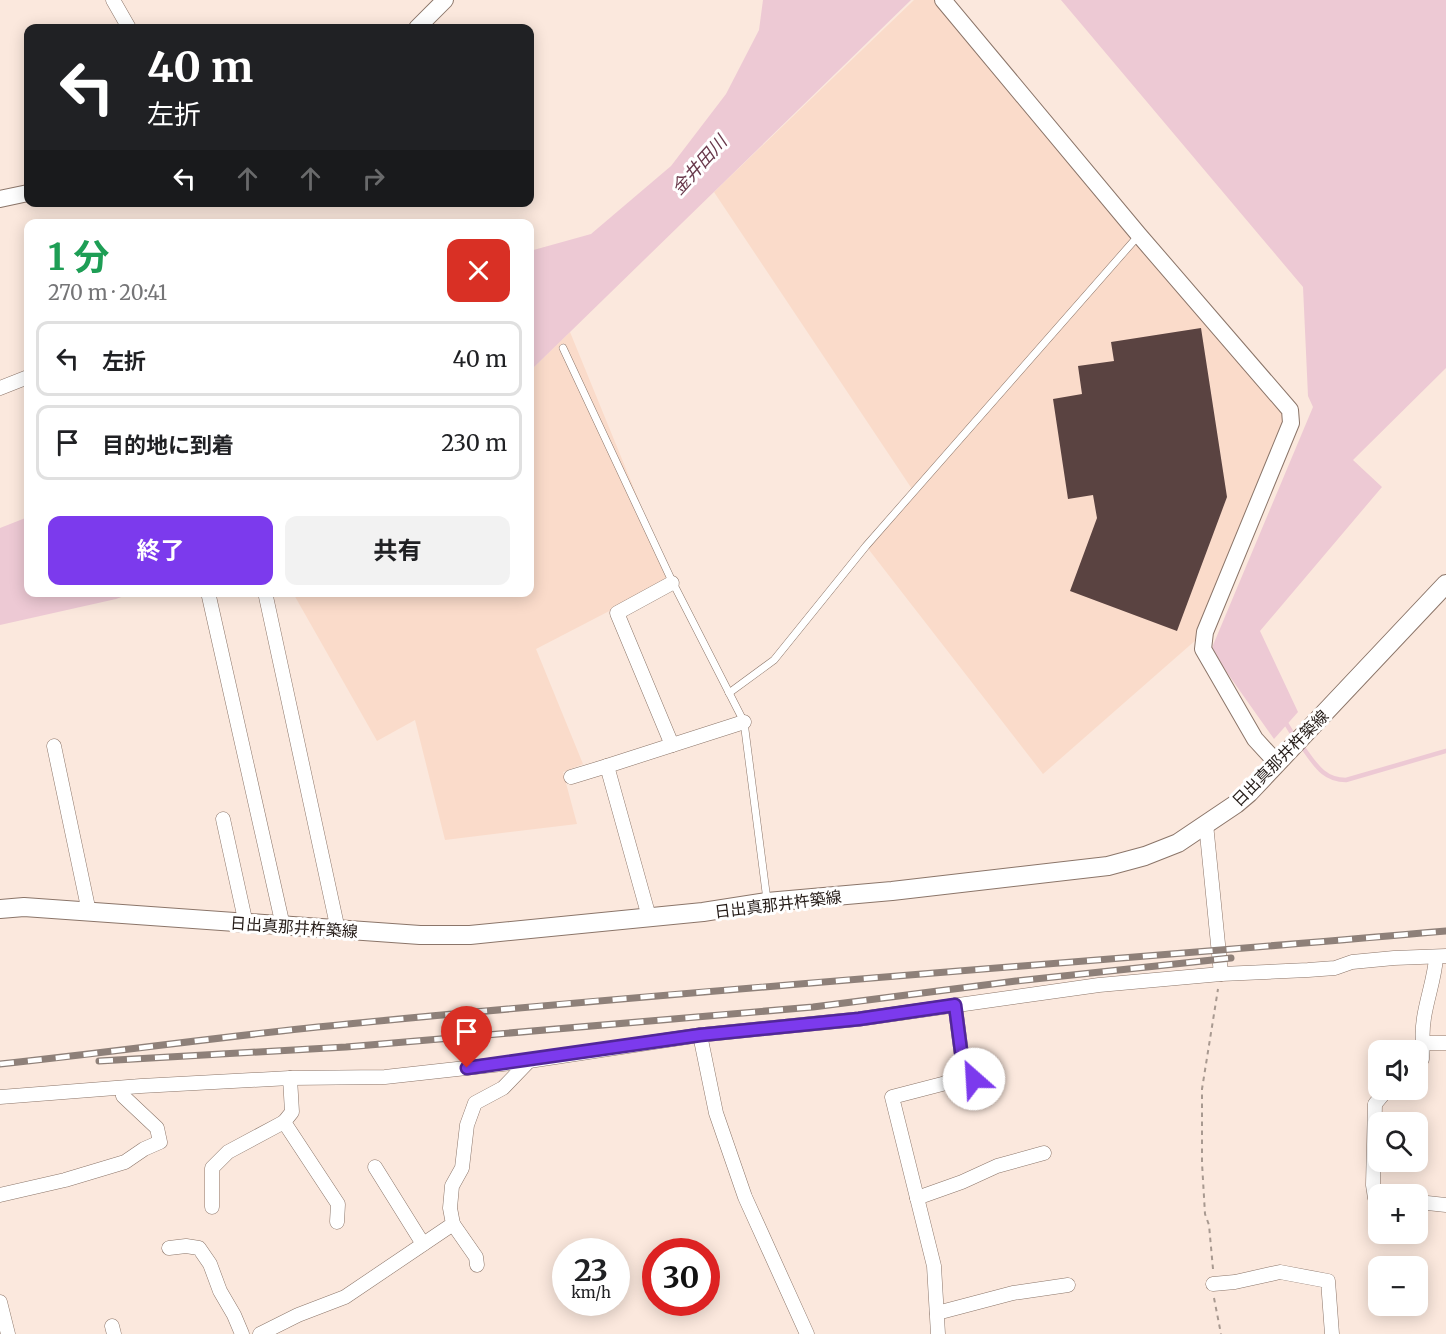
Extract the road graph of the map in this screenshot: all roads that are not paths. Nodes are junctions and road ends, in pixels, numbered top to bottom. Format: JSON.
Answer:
{"nodes":[{"id":1,"x":113,"y":0,"type":"edge"},
{"id":2,"x":445,"y":0,"type":"edge"},
{"id":3,"x":943,"y":0,"type":"edge"},
{"id":4,"x":127,"y":24,"type":"edge"},
{"id":5,"x":421,"y":24,"type":"edge"},
{"id":6,"x":24,"y":194,"type":"edge"},
{"id":7,"x":0,"y":199,"type":"edge"},
{"id":8,"x":1139,"y":235,"type":"junction"},
{"id":9,"x":563,"y":348,"type":"dead end"},
{"id":10,"x":24,"y":379,"type":"edge"},
{"id":11,"x":0,"y":388,"type":"edge"},
{"id":12,"x":672,"y":583,"type":"junction"},
{"id":13,"x":1446,"y":584,"type":"edge"},
{"id":14,"x":209,"y":597,"type":"edge"},
{"id":15,"x":265,"y":597,"type":"edge"},
{"id":16,"x":729,"y":693,"type":"junction"},
{"id":17,"x":744,"y":722,"type":"junction"},
{"id":18,"x":672,"y":745,"type":"junction"},
{"id":19,"x":54,"y":746,"type":"dead end"},
{"id":20,"x":1277,"y":763,"type":"junction"},
{"id":21,"x":607,"y":766,"type":"junction"},
{"id":22,"x":571,"y":777,"type":"dead end"},
{"id":23,"x":223,"y":819,"type":"dead end"},
{"id":24,"x":1206,"y":824,"type":"junction"},
{"id":25,"x":768,"y":902,"type":"junction"},
{"id":26,"x":0,"y":909,"type":"edge"},
{"id":27,"x":89,"y":912,"type":"junction"},
{"id":28,"x":649,"y":917,"type":"junction"},
{"id":29,"x":246,"y":924,"type":"junction"},
{"id":30,"x":284,"y":926,"type":"junction"},
{"id":31,"x":338,"y":930,"type":"junction"},
{"id":32,"x":1441,"y":957,"type":"edge"},
{"id":33,"x":1221,"y":974,"type":"junction"},
{"id":34,"x":955,"y":1005,"type":"junction"},
{"id":35,"x":700,"y":1035,"type":"junction"},
{"id":36,"x":1423,"y":1040,"type":"edge"},
{"id":37,"x":1446,"y":1042,"type":"edge"},
{"id":38,"x":1428,"y":1043,"type":"edge"},
{"id":39,"x":529,"y":1060,"type":"junction"},
{"id":40,"x":963,"y":1066,"type":"junction"},
{"id":41,"x":290,"y":1078,"type":"junction"},
{"id":42,"x":974,"y":1079,"type":"dead end"},
{"id":43,"x":122,"y":1088,"type":"junction"},
{"id":44,"x":0,"y":1097,"type":"edge"},
{"id":45,"x":1378,"y":1100,"type":"edge"},
{"id":46,"x":284,"y":1122,"type":"junction"},
{"id":47,"x":1044,"y":1153,"type":"dead end"},
{"id":48,"x":375,"y":1167,"type":"dead end"},
{"id":49,"x":1373,"y":1184,"type":"edge"},
{"id":50,"x":0,"y":1195,"type":"edge"},
{"id":51,"x":917,"y":1198,"type":"junction"},
{"id":52,"x":1428,"y":1203,"type":"edge"},
{"id":53,"x":1446,"y":1205,"type":"edge"},
{"id":54,"x":212,"y":1208,"type":"dead end"},
{"id":55,"x":338,"y":1222,"type":"dead end"},
{"id":56,"x":453,"y":1224,"type":"junction"},
{"id":57,"x":423,"y":1244,"type":"junction"},
{"id":58,"x":169,"y":1248,"type":"dead end"},
{"id":59,"x":477,"y":1265,"type":"dead end"},
{"id":60,"x":1213,"y":1284,"type":"road end"},
{"id":61,"x":1068,"y":1285,"type":"dead end"},
{"id":62,"x":0,"y":1302,"type":"edge"},
{"id":63,"x":937,"y":1313,"type":"junction"},
{"id":64,"x":8,"y":1334,"type":"edge"},
{"id":65,"x":242,"y":1334,"type":"edge"},
{"id":66,"x":260,"y":1334,"type":"edge"},
{"id":67,"x":807,"y":1334,"type":"edge"},
{"id":68,"x":938,"y":1334,"type":"edge"},
{"id":69,"x":1332,"y":1334,"type":"edge"}],
"edges":[{"from":1,"to":4,"type":"street"},
{"from":2,"to":5,"type":"street"},
{"from":3,"to":8,"type":"street"},
{"from":6,"to":7,"type":"street"},
{"from":8,"to":16,"type":"lane"},
{"from":8,"to":20,"type":"street"},
{"from":9,"to":12,"type":"lane"},
{"from":10,"to":11,"type":"street"},
{"from":12,"to":16,"type":"lane"},
{"from":12,"to":18,"type":"street"},
{"from":13,"to":20,"type":"main road","name":"日出真那井杵築線"},
{"from":14,"to":30,"type":"street"},
{"from":15,"to":31,"type":"street"},
{"from":16,"to":17,"type":"lane"},
{"from":17,"to":18,"type":"street"},
{"from":17,"to":25,"type":"lane"},
{"from":18,"to":21,"type":"street"},
{"from":19,"to":27,"type":"street"},
{"from":20,"to":24,"type":"main road","name":"日出真那井杵築線"},
{"from":21,"to":22,"type":"street"},
{"from":21,"to":28,"type":"street"},
{"from":23,"to":29,"type":"street"},
{"from":24,"to":25,"type":"main road","name":"日出真那井杵築線"},
{"from":24,"to":33,"type":"street"},
{"from":25,"to":28,"type":"main road","name":"日出真那井杵築線"},
{"from":26,"to":27,"type":"main road","name":"日出真那井杵築線"},
{"from":27,"to":29,"type":"main road","name":"日出真那井杵築線"},
{"from":28,"to":31,"type":"main road","name":"日出真那井杵築線"},
{"from":29,"to":30,"type":"main road","name":"日出真那井杵築線"},
{"from":30,"to":31,"type":"main road","name":"日出真那井杵築線"},
{"from":32,"to":33,"type":"street"},
{"from":32,"to":36,"type":"street"},
{"from":33,"to":34,"type":"street"},
{"from":34,"to":35,"type":"street"},
{"from":34,"to":40,"type":"street"},
{"from":35,"to":39,"type":"street"},
{"from":35,"to":67,"type":"street"},
{"from":37,"to":38,"type":"street"},
{"from":39,"to":41,"type":"street"},
{"from":39,"to":56,"type":"street"},
{"from":40,"to":42,"type":"street"},
{"from":40,"to":51,"type":"street"},
{"from":41,"to":43,"type":"street"},
{"from":41,"to":46,"type":"street"},
{"from":43,"to":44,"type":"street"},
{"from":43,"to":50,"type":"street"},
{"from":45,"to":49,"type":"street"},
{"from":46,"to":54,"type":"street"},
{"from":46,"to":55,"type":"street"},
{"from":47,"to":51,"type":"street"},
{"from":48,"to":57,"type":"street"},
{"from":51,"to":63,"type":"street"},
{"from":52,"to":53,"type":"street"},
{"from":56,"to":57,"type":"street"},
{"from":56,"to":59,"type":"street"},
{"from":57,"to":66,"type":"street"},
{"from":58,"to":65,"type":"street"},
{"from":60,"to":69,"type":"street"},
{"from":61,"to":63,"type":"street"},
{"from":62,"to":64,"type":"street"},
{"from":63,"to":68,"type":"street"}]}
